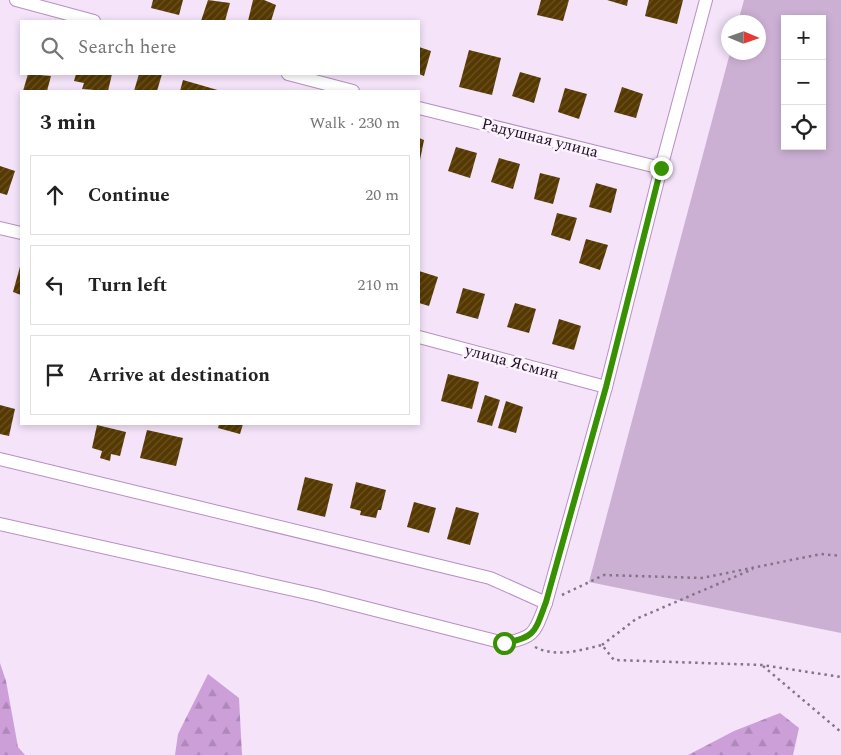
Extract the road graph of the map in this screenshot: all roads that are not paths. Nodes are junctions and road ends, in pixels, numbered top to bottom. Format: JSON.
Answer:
{"nodes":[{"id":1,"x":16,"y":0,"type":"edge"},
{"id":2,"x":706,"y":0,"type":"edge"},
{"id":3,"x":90,"y":20,"type":"edge"},
{"id":4,"x":292,"y":75,"type":"edge"},
{"id":5,"x":350,"y":90,"type":"edge"},
{"id":6,"x":420,"y":108,"type":"edge"},
{"id":7,"x":661,"y":168,"type":"junction"},
{"id":8,"x":0,"y":228,"type":"edge"},
{"id":9,"x":20,"y":233,"type":"edge"},
{"id":10,"x":420,"y":337,"type":"edge"},
{"id":11,"x":606,"y":387,"type":"junction"},
{"id":12,"x":0,"y":459,"type":"edge"},
{"id":13,"x":0,"y":524,"type":"edge"},
{"id":14,"x":546,"y":602,"type":"junction"}],
"edges":[{"from":1,"to":3,"type":"street"},
{"from":2,"to":7,"type":"street"},
{"from":4,"to":5,"type":"street"},
{"from":6,"to":7,"type":"street","name":"Радушная улица"},
{"from":7,"to":11,"type":"street"},
{"from":8,"to":9,"type":"street"},
{"from":10,"to":11,"type":"street","name":"улица Ясмин"},
{"from":11,"to":14,"type":"street"},
{"from":12,"to":14,"type":"street"},
{"from":13,"to":14,"type":"street"}]}
